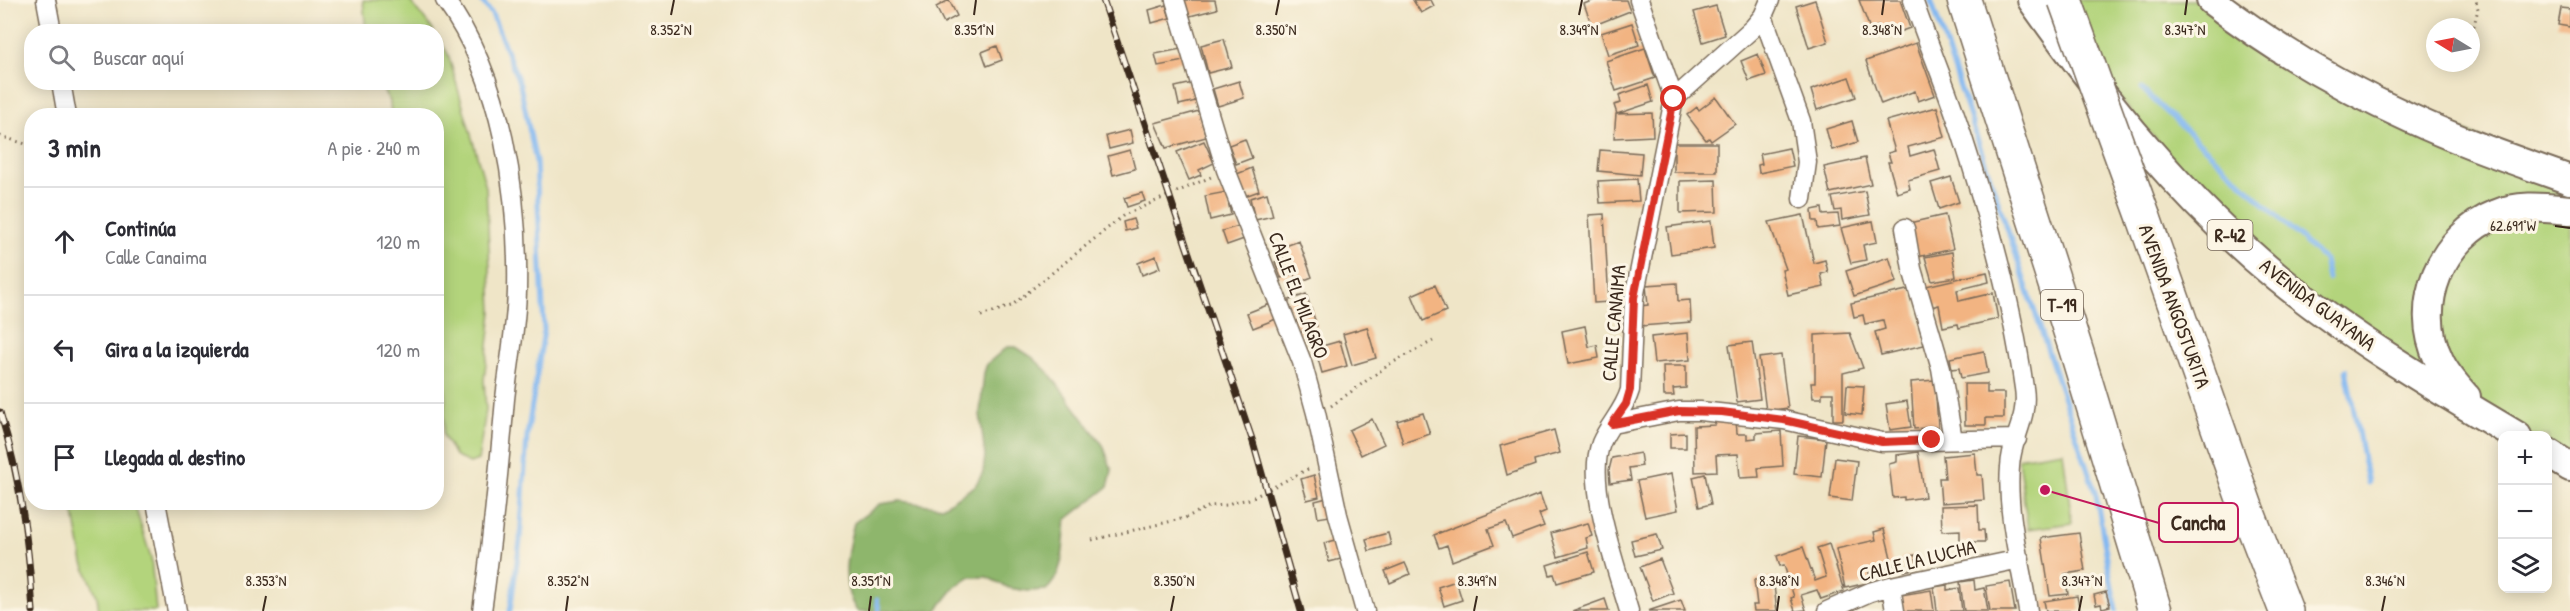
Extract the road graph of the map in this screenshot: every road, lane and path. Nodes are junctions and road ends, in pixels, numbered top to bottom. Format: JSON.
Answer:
{"nodes":[{"id":1,"x":46,"y":0,"type":"edge"},
{"id":2,"x":445,"y":0,"type":"edge"},
{"id":3,"x":1175,"y":0,"type":"edge"},
{"id":4,"x":1639,"y":0,"type":"edge"},
{"id":5,"x":1913,"y":0,"type":"edge"},
{"id":6,"x":1964,"y":0,"type":"edge"},
{"id":7,"x":2032,"y":0,"type":"edge"},
{"id":8,"x":2065,"y":0,"type":"edge"},
{"id":9,"x":2211,"y":0,"type":"edge"},
{"id":10,"x":2476,"y":0,"type":"edge"},
{"id":11,"x":1767,"y":8,"type":"edge"},
{"id":12,"x":2476,"y":18,"type":"edge"},
{"id":13,"x":50,"y":24,"type":"edge"},
{"id":14,"x":62,"y":90,"type":"edge"},
{"id":15,"x":1674,"y":99,"type":"junction"},
{"id":16,"x":66,"y":108,"type":"edge"},
{"id":17,"x":0,"y":136,"type":"edge"},
{"id":18,"x":24,"y":144,"type":"edge"},
{"id":19,"x":1226,"y":170,"type":"junction"},
{"id":20,"x":2570,"y":180,"type":"edge"},
{"id":21,"x":1802,"y":198,"type":"dead end"},
{"id":22,"x":2570,"y":210,"type":"edge"},
{"id":23,"x":1905,"y":228,"type":"dead end"},
{"id":24,"x":981,"y":316,"type":"dead end"},
{"id":25,"x":1433,"y":341,"type":"dead end"},
{"id":26,"x":2479,"y":412,"type":"junction"},
{"id":27,"x":1316,"y":413,"type":"junction"},
{"id":28,"x":1612,"y":424,"type":"junction"},
{"id":29,"x":2510,"y":431,"type":"edge"},
{"id":30,"x":2017,"y":439,"type":"junction"},
{"id":31,"x":1953,"y":440,"type":"junction"},
{"id":32,"x":2552,"y":456,"type":"edge"},
{"id":33,"x":1327,"y":461,"type":"junction"},
{"id":34,"x":2570,"y":466,"type":"edge"},
{"id":35,"x":158,"y":510,"type":"edge"},
{"id":36,"x":1092,"y":540,"type":"dead end"},
{"id":37,"x":2020,"y":559,"type":"junction"},
{"id":38,"x":1891,"y":586,"type":"junction"},
{"id":39,"x":177,"y":611,"type":"edge"},
{"id":40,"x":482,"y":611,"type":"edge"},
{"id":41,"x":1365,"y":611,"type":"edge"},
{"id":42,"x":1629,"y":611,"type":"edge"},
{"id":43,"x":1827,"y":611,"type":"edge"},
{"id":44,"x":1895,"y":611,"type":"edge"},
{"id":45,"x":2028,"y":611,"type":"edge"},
{"id":46,"x":2155,"y":611,"type":"edge"},
{"id":47,"x":2286,"y":611,"type":"edge"}],
"edges":[{"from":1,"to":13,"type":"street"},
{"from":2,"to":40,"type":"street"},
{"from":3,"to":19,"type":"street","name":"CALLE EL MILAGRO"},
{"from":4,"to":15,"type":"street"},
{"from":5,"to":30,"type":"street"},
{"from":6,"to":46,"type":"highway","number":"T-19"},
{"from":7,"to":26,"type":"main road","name":"AVENIDA GUAYANA","number":"R-42"},
{"from":8,"to":47,"type":"highway","name":"AVENIDA ANGOSTURITA","bridge":true},
{"from":9,"to":20,"type":"main road"},
{"from":10,"to":12,"type":"path"},
{"from":11,"to":15,"type":"street"},
{"from":11,"to":21,"type":"street"},
{"from":14,"to":16,"type":"street"},
{"from":15,"to":28,"type":"street","name":"CALLE CANAIMA"},
{"from":17,"to":18,"type":"path"},
{"from":19,"to":24,"type":"path"},
{"from":19,"to":27,"type":"street","name":"CALLE EL MILAGRO"},
{"from":22,"to":26,"type":"main road"},
{"from":23,"to":31,"type":"street"},
{"from":25,"to":27,"type":"path"},
{"from":26,"to":29,"type":"main road","name":"AVENIDA GUAYANA","number":"R-42"},
{"from":27,"to":33,"type":"street","name":"CALLE EL MILAGRO"},
{"from":28,"to":31,"type":"street"},
{"from":28,"to":42,"type":"street","name":"CALLE CANAIMA"},
{"from":30,"to":31,"type":"street"},
{"from":30,"to":37,"type":"street"},
{"from":32,"to":34,"type":"main road"},
{"from":33,"to":36,"type":"path"},
{"from":33,"to":41,"type":"street","name":"CALLE EL MILAGRO"},
{"from":35,"to":39,"type":"street"},
{"from":37,"to":38,"type":"street","name":"CALLE LA LUCHA"},
{"from":37,"to":45,"type":"street"},
{"from":38,"to":43,"type":"street","name":"CALLE LA LUCHA"},
{"from":38,"to":44,"type":"street"}]}
